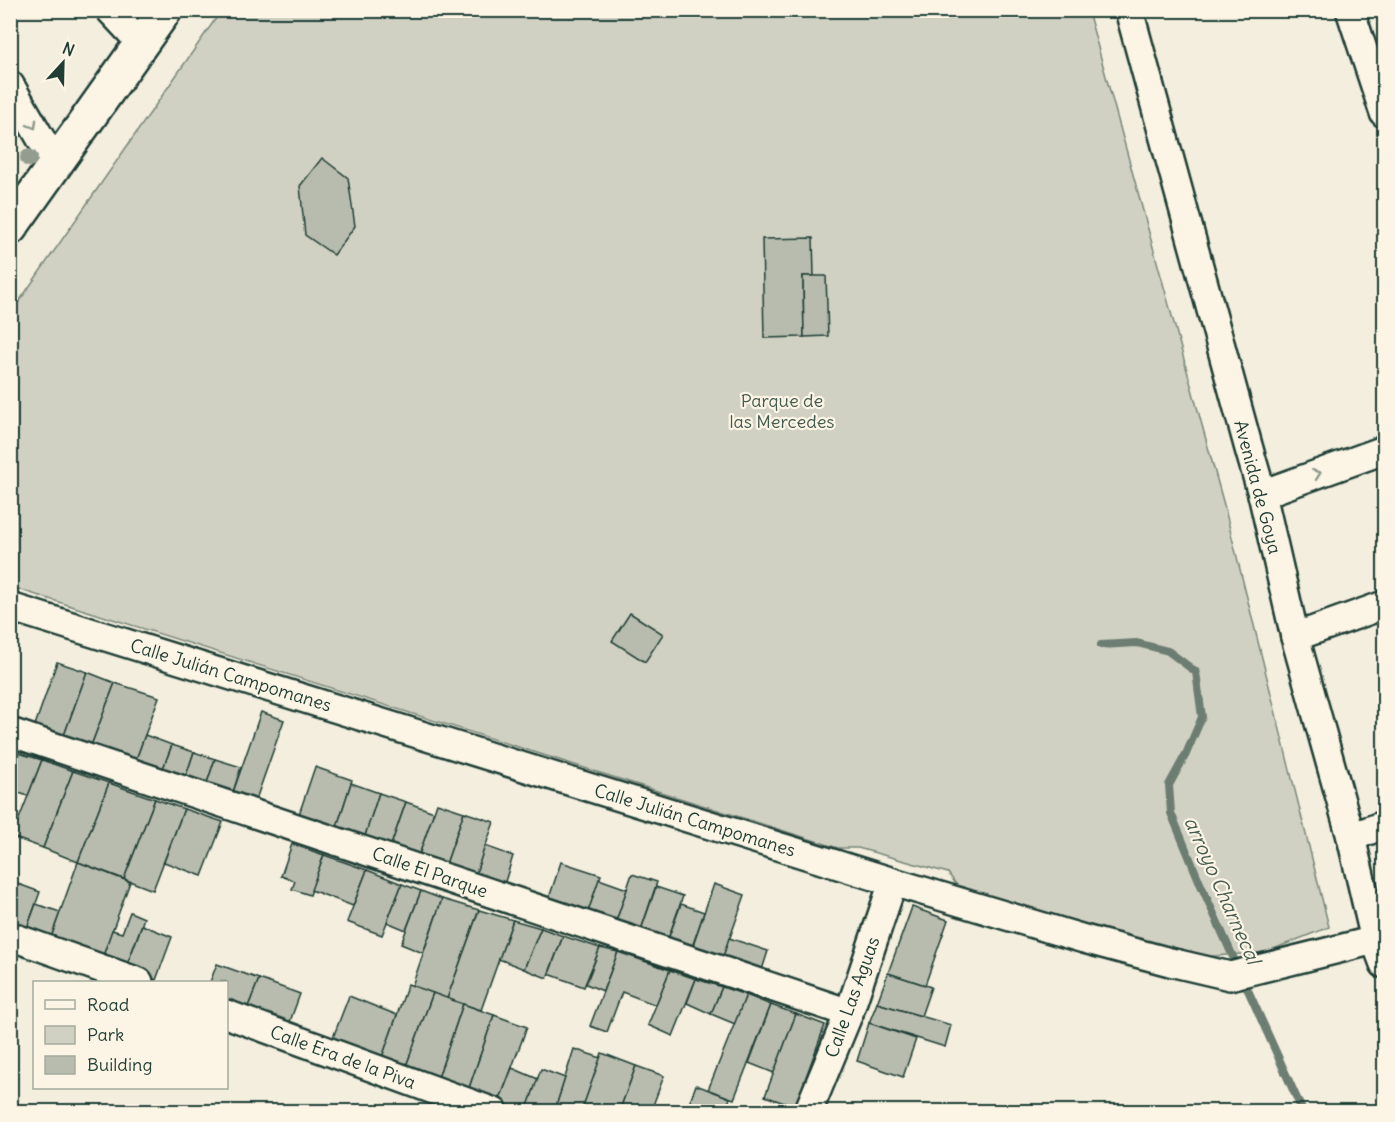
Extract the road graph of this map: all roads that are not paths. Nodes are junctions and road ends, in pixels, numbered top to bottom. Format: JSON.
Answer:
{"nodes":[{"id":1,"x":110,"y":10,"type":"edge"},
{"id":2,"x":165,"y":10,"type":"edge"},
{"id":3,"x":1129,"y":10,"type":"edge"},
{"id":4,"x":1350,"y":10,"type":"edge"},
{"id":5,"x":141,"y":43,"type":"junction"},
{"id":6,"x":10,"y":85,"type":"edge"},
{"id":7,"x":1384,"y":113,"type":"edge"},
{"id":8,"x":56,"y":165,"type":"junction"},
{"id":9,"x":10,"y":228,"type":"edge"},
{"id":10,"x":1384,"y":450,"type":"edge"},
{"id":11,"x":1262,"y":494,"type":"junction"},
{"id":12,"x":1384,"y":605,"type":"edge"},
{"id":13,"x":10,"y":607,"type":"edge"},
{"id":14,"x":1295,"y":637,"type":"junction"},
{"id":15,"x":10,"y":732,"type":"edge"},
{"id":16,"x":1384,"y":825,"type":"edge"},
{"id":17,"x":1352,"y":837,"type":"junction"},
{"id":18,"x":893,"y":882,"type":"junction"},
{"id":19,"x":10,"y":936,"type":"edge"},
{"id":20,"x":1381,"y":947,"type":"edge"},
{"id":21,"x":137,"y":981,"type":"edge"},
{"id":22,"x":849,"y":1013,"type":"junction"},
{"id":23,"x":228,"y":1015,"type":"edge"},
{"id":24,"x":494,"y":1112,"type":"edge"},
{"id":25,"x":808,"y":1112,"type":"edge"}],
"edges":[{"from":1,"to":5,"type":"street"},
{"from":2,"to":5,"type":"street"},
{"from":3,"to":11,"type":"street","name":"Avenida de Goya"},
{"from":4,"to":7,"type":"street"},
{"from":5,"to":8,"type":"street"},
{"from":6,"to":8,"type":"street","one_way":true},
{"from":8,"to":9,"type":"street"},
{"from":11,"to":10,"type":"street","one_way":true},
{"from":11,"to":14,"type":"street","name":"Avenida de Goya"},
{"from":12,"to":14,"type":"street"},
{"from":13,"to":18,"type":"street","name":"Calle Julián Campomanes"},
{"from":14,"to":17,"type":"street","name":"Avenida de Goya"},
{"from":15,"to":22,"type":"street","name":"Calle El Parque"},
{"from":16,"to":17,"type":"street"},
{"from":17,"to":20,"type":"street","name":"Avenida de Goya"},
{"from":18,"to":20,"type":"street","name":"Calle Julián Campomanes"},
{"from":18,"to":22,"type":"street","name":"Calle Las Aguas"},
{"from":19,"to":21,"type":"street"},
{"from":22,"to":25,"type":"street","name":"Calle Las Aguas"},
{"from":23,"to":24,"type":"street","name":"Calle Era de la Piva"}]}
